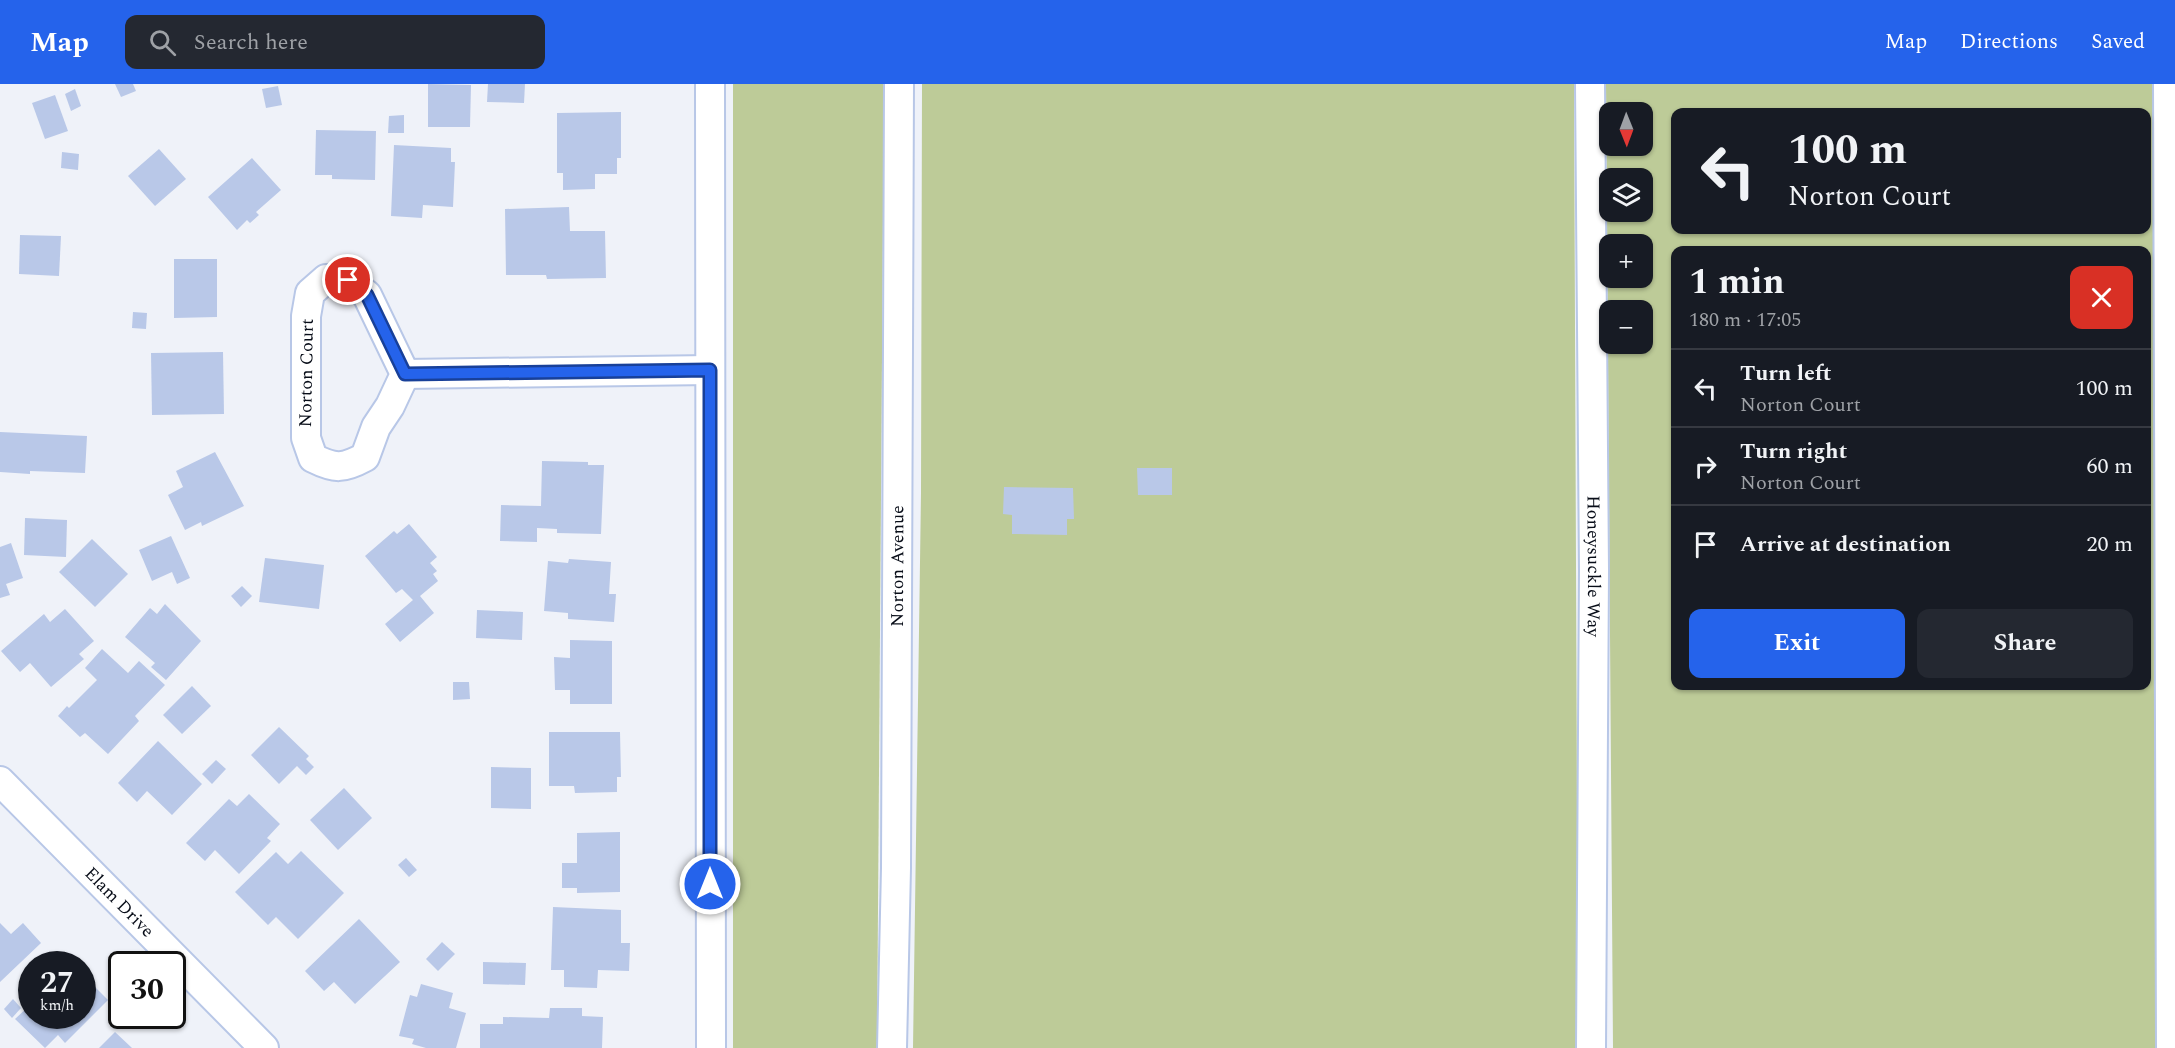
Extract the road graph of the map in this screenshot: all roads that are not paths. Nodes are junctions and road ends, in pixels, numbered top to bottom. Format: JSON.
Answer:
{"nodes":[{"id":1,"x":710,"y":84,"type":"edge"},
{"id":2,"x":899,"y":84,"type":"edge"},
{"id":3,"x":1590,"y":84,"type":"edge"},
{"id":4,"x":2168,"y":84,"type":"edge"},
{"id":5,"x":710,"y":370,"type":"junction"},
{"id":6,"x":405,"y":374,"type":"junction"},
{"id":7,"x":0,"y":781,"type":"edge"},
{"id":8,"x":264,"y":1048,"type":"edge"},
{"id":9,"x":711,"y":1048,"type":"edge"},
{"id":10,"x":892,"y":1048,"type":"edge"},
{"id":11,"x":1591,"y":1048,"type":"edge"},
{"id":12,"x":2171,"y":1048,"type":"edge"}],
"edges":[{"from":1,"to":5,"type":"street"},
{"from":2,"to":10,"type":"street","name":"Norton Avenue"},
{"from":3,"to":11,"type":"street","name":"Honeysuckle Way"},
{"from":4,"to":12,"type":"street"},
{"from":5,"to":6,"type":"street"},
{"from":5,"to":9,"type":"street"},
{"from":6,"to":6,"type":"street","name":"Norton Court"},
{"from":7,"to":8,"type":"street","name":"Elam Drive"}]}
